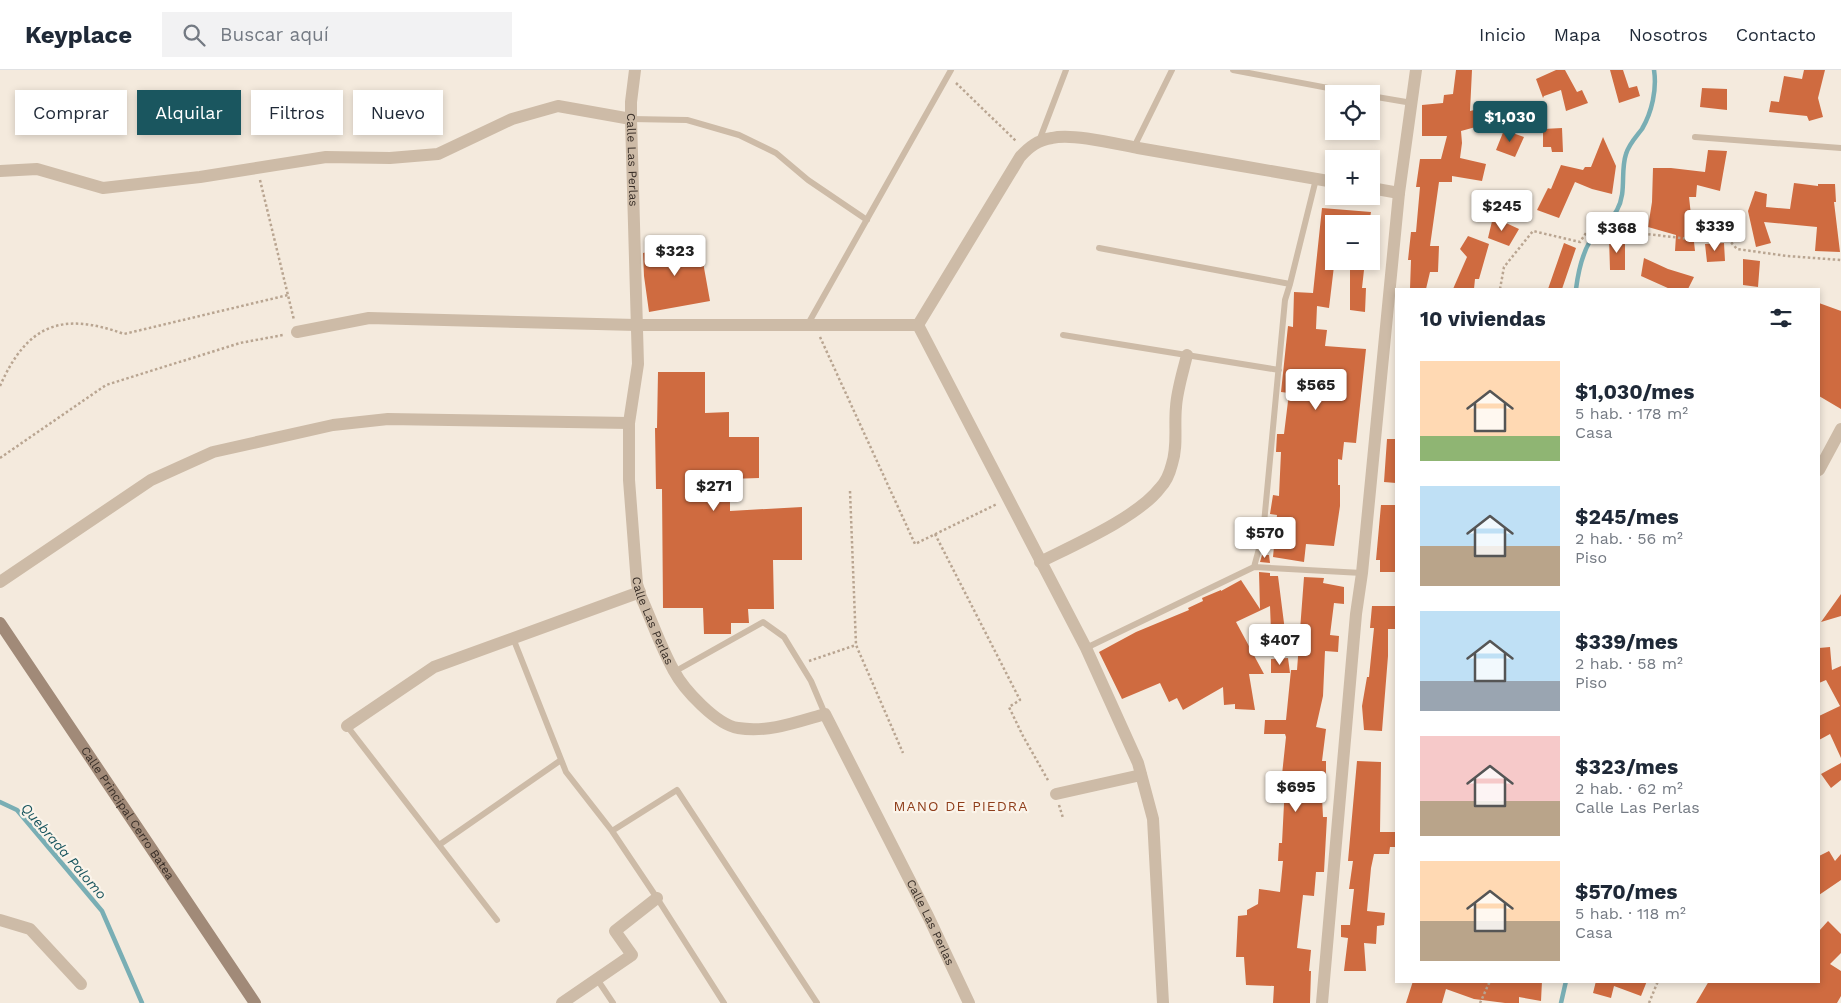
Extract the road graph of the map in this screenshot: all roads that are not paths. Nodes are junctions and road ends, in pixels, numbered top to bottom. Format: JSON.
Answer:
{"nodes":[{"id":1,"x":635,"y":70,"type":"edge"},
{"id":2,"x":1066,"y":70,"type":"edge"},
{"id":3,"x":1172,"y":70,"type":"edge"},
{"id":4,"x":1232,"y":70,"type":"edge"},
{"id":5,"x":1416,"y":70,"type":"edge"},
{"id":6,"x":950,"y":72,"type":"edge"},
{"id":7,"x":1325,"y":87,"type":"edge"},
{"id":8,"x":1380,"y":98,"type":"edge"},
{"id":9,"x":1412,"y":104,"type":"junction"},
{"id":10,"x":631,"y":119,"type":"junction"},
{"id":11,"x":1695,"y":137,"type":"dead end"},
{"id":12,"x":1039,"y":142,"type":"junction"},
{"id":13,"x":1134,"y":147,"type":"junction"},
{"id":14,"x":1841,"y":148,"type":"edge"},
{"id":15,"x":0,"y":172,"type":"edge"},
{"id":16,"x":1316,"y":179,"type":"junction"},
{"id":17,"x":1325,"y":180,"type":"edge"},
{"id":18,"x":1380,"y":190,"type":"edge"},
{"id":19,"x":1399,"y":193,"type":"junction"},
{"id":20,"x":867,"y":220,"type":"junction"},
{"id":21,"x":1099,"y":248,"type":"dead end"},
{"id":22,"x":1290,"y":284,"type":"junction"},
{"id":23,"x":811,"y":324,"type":"junction"},
{"id":24,"x":636,"y":325,"type":"junction"},
{"id":25,"x":918,"y":325,"type":"junction"},
{"id":26,"x":297,"y":332,"type":"road end"},
{"id":27,"x":1063,"y":335,"type":"dead end"},
{"id":28,"x":1187,"y":355,"type":"junction"},
{"id":29,"x":1279,"y":370,"type":"junction"},
{"id":30,"x":629,"y":423,"type":"junction"},
{"id":31,"x":1841,"y":429,"type":"edge"},
{"id":32,"x":1820,"y":468,"type":"edge"},
{"id":33,"x":1040,"y":562,"type":"junction"},
{"id":34,"x":1254,"y":567,"type":"junction"},
{"id":35,"x":1362,"y":573,"type":"junction"},
{"id":36,"x":0,"y":582,"type":"edge"},
{"id":37,"x":640,"y":592,"type":"junction"},
{"id":38,"x":0,"y":623,"type":"edge"},
{"id":39,"x":513,"y":638,"type":"junction"},
{"id":40,"x":1086,"y":648,"type":"junction"},
{"id":41,"x":674,"y":672,"type":"junction"},
{"id":42,"x":825,"y":714,"type":"junction"},
{"id":43,"x":347,"y":726,"type":"joint"},
{"id":44,"x":561,"y":760,"type":"junction"},
{"id":45,"x":1141,"y":775,"type":"junction"},
{"id":46,"x":1056,"y":794,"type":"road end"},
{"id":47,"x":612,"y":831,"type":"junction"},
{"id":48,"x":439,"y":845,"type":"junction"},
{"id":49,"x":657,"y":898,"type":"junction"},
{"id":50,"x":0,"y":920,"type":"edge"},
{"id":51,"x":497,"y":920,"type":"dead end"},
{"id":52,"x":597,"y":979,"type":"junction"},
{"id":53,"x":81,"y":984,"type":"dead end"},
{"id":54,"x":255,"y":1003,"type":"edge"},
{"id":55,"x":562,"y":1003,"type":"edge"},
{"id":56,"x":613,"y":1003,"type":"edge"},
{"id":57,"x":724,"y":1003,"type":"edge"},
{"id":58,"x":817,"y":1003,"type":"edge"},
{"id":59,"x":969,"y":1003,"type":"edge"},
{"id":60,"x":1163,"y":1003,"type":"edge"},
{"id":61,"x":1322,"y":1003,"type":"edge"}],
"edges":[{"from":1,"to":10,"type":"street","name":"Calle Las Perlas"},
{"from":2,"to":12,"type":"lane"},
{"from":3,"to":13,"type":"lane"},
{"from":4,"to":7,"type":"lane"},
{"from":5,"to":9,"type":"street"},
{"from":6,"to":20,"type":"lane"},
{"from":8,"to":9,"type":"lane"},
{"from":9,"to":19,"type":"street"},
{"from":10,"to":15,"type":"street"},
{"from":10,"to":20,"type":"lane"},
{"from":10,"to":24,"type":"street","name":"Calle Las Perlas"},
{"from":11,"to":14,"type":"lane"},
{"from":12,"to":13,"type":"street"},
{"from":12,"to":25,"type":"street"},
{"from":13,"to":16,"type":"street"},
{"from":16,"to":17,"type":"street"},
{"from":16,"to":22,"type":"lane"},
{"from":18,"to":19,"type":"street"},
{"from":19,"to":35,"type":"street"},
{"from":20,"to":23,"type":"lane"},
{"from":21,"to":22,"type":"lane"},
{"from":22,"to":29,"type":"lane"},
{"from":23,"to":24,"type":"street"},
{"from":23,"to":25,"type":"street"},
{"from":24,"to":26,"type":"street"},
{"from":24,"to":30,"type":"street","name":"Calle Las Perlas"},
{"from":25,"to":33,"type":"street"},
{"from":27,"to":28,"type":"lane"},
{"from":28,"to":29,"type":"lane"},
{"from":28,"to":33,"type":"street"},
{"from":29,"to":34,"type":"lane"},
{"from":30,"to":36,"type":"street"},
{"from":30,"to":37,"type":"street","name":"Calle Las Perlas"},
{"from":31,"to":32,"type":"street"},
{"from":33,"to":40,"type":"street"},
{"from":34,"to":35,"type":"lane"},
{"from":34,"to":40,"type":"lane"},
{"from":35,"to":61,"type":"street"},
{"from":37,"to":39,"type":"street"},
{"from":37,"to":41,"type":"street","name":"Calle Las Perlas"},
{"from":38,"to":54,"type":"street","name":"Calle Principal Cerro Batea"},
{"from":39,"to":43,"type":"street"},
{"from":39,"to":44,"type":"lane"},
{"from":40,"to":45,"type":"street"},
{"from":41,"to":42,"type":"street","name":"Calle Las Perlas"},
{"from":41,"to":42,"type":"lane"},
{"from":42,"to":59,"type":"street","name":"Calle Las Perlas"},
{"from":43,"to":48,"type":"lane"},
{"from":44,"to":47,"type":"lane"},
{"from":44,"to":48,"type":"lane"},
{"from":45,"to":46,"type":"street"},
{"from":45,"to":60,"type":"street"},
{"from":47,"to":49,"type":"lane"},
{"from":47,"to":58,"type":"lane"},
{"from":48,"to":51,"type":"lane"},
{"from":49,"to":52,"type":"street"},
{"from":49,"to":57,"type":"lane"},
{"from":50,"to":53,"type":"street"},
{"from":52,"to":55,"type":"street"},
{"from":52,"to":56,"type":"lane"}]}
